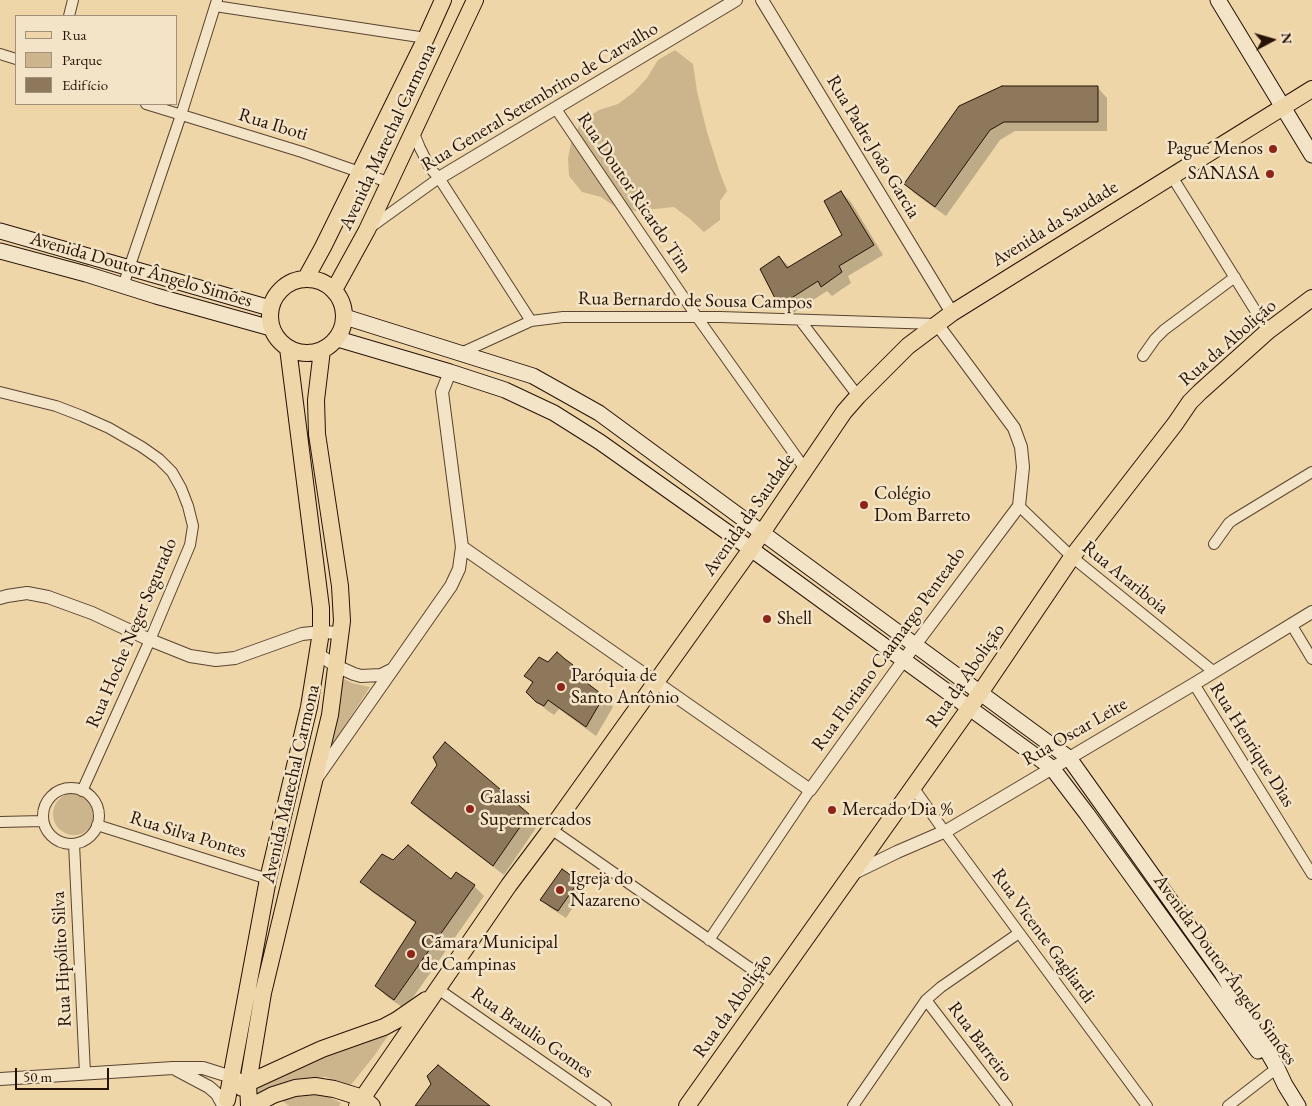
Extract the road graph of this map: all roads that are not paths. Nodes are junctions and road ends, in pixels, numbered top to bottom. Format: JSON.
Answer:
{"nodes":[{"id":1,"x":73,"y":0,"type":"edge"},
{"id":2,"x":443,"y":0,"type":"edge"},
{"id":3,"x":475,"y":0,"type":"edge"},
{"id":4,"x":736,"y":0,"type":"edge"},
{"id":5,"x":762,"y":0,"type":"edge"},
{"id":6,"x":1218,"y":0,"type":"edge"},
{"id":7,"x":216,"y":3,"type":"edge"},
{"id":8,"x":69,"y":15,"type":"edge"},
{"id":9,"x":426,"y":38,"type":"junction"},
{"id":10,"x":0,"y":54,"type":"edge"},
{"id":11,"x":15,"y":59,"type":"edge"},
{"id":12,"x":1312,"y":89,"type":"edge"},
{"id":13,"x":149,"y":105,"type":"edge"},
{"id":14,"x":1283,"y":106,"type":"junction"},
{"id":15,"x":556,"y":109,"type":"junction"},
{"id":16,"x":181,"y":115,"type":"junction"},
{"id":17,"x":413,"y":130,"type":"junction"},
{"id":18,"x":1312,"y":155,"type":"edge"},
{"id":19,"x":360,"y":172,"type":"junction"},
{"id":20,"x":1171,"y":175,"type":"junction"},
{"id":21,"x":440,"y":178,"type":"junction"},
{"id":22,"x":388,"y":182,"type":"junction"},
{"id":23,"x":367,"y":230,"type":"junction"},
{"id":24,"x":0,"y":231,"type":"edge"},
{"id":25,"x":0,"y":251,"type":"edge"},
{"id":26,"x":130,"y":268,"type":"junction"},
{"id":27,"x":1235,"y":277,"type":"junction"},
{"id":28,"x":306,"y":278,"type":"junction"},
{"id":29,"x":123,"y":286,"type":"junction"},
{"id":30,"x":334,"y":290,"type":"junction"},
{"id":31,"x":1312,"y":298,"type":"edge"},
{"id":32,"x":270,"y":308,"type":"junction"},
{"id":33,"x":952,"y":313,"type":"junction"},
{"id":34,"x":345,"y":317,"type":"junction"},
{"id":35,"x":697,"y":317,"type":"junction"},
{"id":36,"x":800,"y":320,"type":"junction"},
{"id":37,"x":531,"y":321,"type":"junction"},
{"id":38,"x":937,"y":324,"type":"junction"},
{"id":39,"x":271,"y":328,"type":"junction"},
{"id":40,"x":1268,"y":331,"type":"junction"},
{"id":41,"x":338,"y":339,"type":"junction"},
{"id":42,"x":288,"y":348,"type":"junction"},
{"id":43,"x":322,"y":350,"type":"junction"},
{"id":44,"x":461,"y":353,"type":"junction"},
{"id":45,"x":1143,"y":356,"type":"dead end"},
{"id":46,"x":450,"y":372,"type":"junction"},
{"id":47,"x":0,"y":392,"type":"edge"},
{"id":48,"x":858,"y":396,"type":"junction"},
{"id":49,"x":805,"y":469,"type":"junction"},
{"id":50,"x":1312,"y":472,"type":"edge"},
{"id":51,"x":1019,"y":506,"type":"junction"},
{"id":52,"x":762,"y":532,"type":"junction"},
{"id":53,"x":1214,"y":544,"type":"dead end"},
{"id":54,"x":462,"y":547,"type":"junction"},
{"id":55,"x":751,"y":549,"type":"junction"},
{"id":56,"x":1072,"y":557,"type":"junction"},
{"id":57,"x":0,"y":598,"type":"edge"},
{"id":58,"x":1312,"y":612,"type":"edge"},
{"id":59,"x":1291,"y":624,"type":"junction"},
{"id":60,"x":321,"y":632,"type":"junction"},
{"id":61,"x":340,"y":633,"type":"junction"},
{"id":62,"x":150,"y":640,"type":"junction"},
{"id":63,"x":914,"y":645,"type":"junction"},
{"id":64,"x":318,"y":654,"type":"junction"},
{"id":65,"x":1312,"y":659,"type":"edge"},
{"id":66,"x":903,"y":660,"type":"junction"},
{"id":67,"x":336,"y":666,"type":"junction"},
{"id":68,"x":393,"y":670,"type":"junction"},
{"id":69,"x":1214,"y":672,"type":"junction"},
{"id":70,"x":656,"y":682,"type":"junction"},
{"id":71,"x":1194,"y":684,"type":"junction"},
{"id":72,"x":980,"y":693,"type":"junction"},
{"id":73,"x":969,"y":708,"type":"junction"},
{"id":74,"x":1069,"y":758,"type":"junction"},
{"id":75,"x":1052,"y":768,"type":"junction"},
{"id":76,"x":314,"y":783,"type":"junction"},
{"id":77,"x":913,"y":787,"type":"junction"},
{"id":78,"x":810,"y":790,"type":"junction"},
{"id":79,"x":82,"y":791,"type":"junction"},
{"id":80,"x":43,"y":820,"type":"junction"},
{"id":81,"x":0,"y":822,"type":"edge"},
{"id":82,"x":97,"y":825,"type":"junction"},
{"id":83,"x":551,"y":829,"type":"junction"},
{"id":84,"x":944,"y":831,"type":"junction"},
{"id":85,"x":74,"y":844,"type":"junction"},
{"id":86,"x":852,"y":874,"type":"junction"},
{"id":87,"x":1312,"y":874,"type":"edge"},
{"id":88,"x":268,"y":878,"type":"junction"},
{"id":89,"x":1019,"y":933,"type":"junction"},
{"id":90,"x":709,"y":940,"type":"junction"},
{"id":91,"x":773,"y":984,"type":"junction"},
{"id":92,"x":436,"y":992,"type":"junction"},
{"id":93,"x":926,"y":1000,"type":"junction"},
{"id":94,"x":172,"y":1068,"type":"junction"},
{"id":95,"x":1275,"y":1070,"type":"junction"},
{"id":96,"x":85,"y":1073,"type":"junction"},
{"id":97,"x":231,"y":1076,"type":"junction"},
{"id":98,"x":0,"y":1079,"type":"edge"},
{"id":99,"x":248,"y":1083,"type":"junction"},
{"id":100,"x":1292,"y":1096,"type":"edge"},
{"id":101,"x":222,"y":1103,"type":"edge"},
{"id":102,"x":364,"y":1103,"type":"edge"},
{"id":103,"x":254,"y":1106,"type":"edge"},
{"id":104,"x":606,"y":1106,"type":"edge"},
{"id":105,"x":687,"y":1106,"type":"edge"},
{"id":106,"x":853,"y":1106,"type":"edge"},
{"id":107,"x":1007,"y":1106,"type":"edge"},
{"id":108,"x":1147,"y":1106,"type":"edge"},
{"id":109,"x":1228,"y":1106,"type":"edge"}],
"edges":[{"from":1,"to":8,"type":"street"},
{"from":2,"to":9,"type":"main road","name":"Avenida Marechal Carmona"},
{"from":3,"to":17,"type":"main road","name":"Avenida Marechal Carmona"},
{"from":4,"to":15,"type":"street","name":"Rua General Setembrino de Carvalho"},
{"from":5,"to":33,"type":"street","name":"Rua Padre João Garcia"},
{"from":6,"to":14,"type":"main road"},
{"from":7,"to":9,"type":"street"},
{"from":7,"to":16,"type":"street"},
{"from":9,"to":19,"type":"main road","name":"Avenida Marechal Carmona"},
{"from":10,"to":11,"type":"street"},
{"from":12,"to":14,"type":"main road","name":"Avenida da Saudade"},
{"from":13,"to":16,"type":"street","name":"Rua Iboti"},
{"from":14,"to":18,"type":"main road"},
{"from":14,"to":20,"type":"main road","name":"Avenida da Saudade"},
{"from":15,"to":21,"type":"street","name":"Rua General Setembrino de Carvalho"},
{"from":15,"to":35,"type":"street","name":"Rua Doutor Ricardo Tim"},
{"from":16,"to":19,"type":"street","name":"Rua Iboti"},
{"from":16,"to":26,"type":"street"},
{"from":17,"to":21,"type":"street"},
{"from":17,"to":22,"type":"main road","name":"Avenida Marechal Carmona"},
{"from":19,"to":22,"type":"street","name":"Rua Iboti"},
{"from":19,"to":28,"type":"main road","name":"Avenida Marechal Carmona"},
{"from":20,"to":27,"type":"street"},
{"from":20,"to":33,"type":"main road","name":"Avenida da Saudade"},
{"from":21,"to":23,"type":"street","name":"Rua General Setembrino de Carvalho"},
{"from":21,"to":37,"type":"street"},
{"from":22,"to":23,"type":"main road","name":"Avenida Marechal Carmona"},
{"from":23,"to":30,"type":"main road","name":"Avenida Marechal Carmona"},
{"from":24,"to":26,"type":"main road","name":"Avenida Doutor Ângelo Simões"},
{"from":25,"to":29,"type":"main road","name":"Avenida Doutor Ângelo Simões"},
{"from":26,"to":29,"type":"street"},
{"from":26,"to":32,"type":"main road","name":"Avenida Doutor Ângelo Simões"},
{"from":27,"to":40,"type":"street"},
{"from":27,"to":45,"type":"street"},
{"from":28,"to":30,"type":"main road"},
{"from":28,"to":32,"type":"main road"},
{"from":29,"to":39,"type":"main road","name":"Avenida Doutor Ângelo Simões"},
{"from":30,"to":34,"type":"main road"},
{"from":31,"to":40,"type":"main road","name":"Rua da Abolição"},
{"from":32,"to":39,"type":"main road"},
{"from":33,"to":38,"type":"main road","name":"Avenida da Saudade"},
{"from":34,"to":41,"type":"main road"},
{"from":34,"to":44,"type":"main road","name":"Avenida Doutor Ângelo Simões"},
{"from":35,"to":36,"type":"street","name":"Rua Bernardo de Sousa Campos"},
{"from":35,"to":37,"type":"street","name":"Rua Bernardo de Sousa Campos"},
{"from":35,"to":49,"type":"street","name":"Rua Doutor Ricardo Tim"},
{"from":36,"to":38,"type":"street","name":"Rua Bernardo de Sousa Campos"},
{"from":36,"to":48,"type":"street"},
{"from":37,"to":44,"type":"street","name":"Rua Bernardo de Sousa Campos"},
{"from":38,"to":48,"type":"main road","name":"Avenida da Saudade"},
{"from":38,"to":51,"type":"street"},
{"from":39,"to":42,"type":"main road"},
{"from":40,"to":56,"type":"main road","name":"Rua da Abolição"},
{"from":41,"to":43,"type":"main road"},
{"from":41,"to":46,"type":"main road","name":"Avenida Doutor Ângelo Simões"},
{"from":42,"to":43,"type":"main road"},
{"from":42,"to":60,"type":"main road","name":"Avenida Marechal Carmona"},
{"from":43,"to":61,"type":"main road","name":"Avenida Marechal Carmona"},
{"from":44,"to":52,"type":"main road","name":"Avenida Doutor Ângelo Simões"},
{"from":46,"to":54,"type":"street"},
{"from":46,"to":55,"type":"main road","name":"Avenida Doutor Ângelo Simões"},
{"from":47,"to":62,"type":"street","name":"Rua Hoche Neger Segurado"},
{"from":48,"to":49,"type":"main road","name":"Avenida da Saudade"},
{"from":49,"to":52,"type":"main road","name":"Avenida da Saudade"},
{"from":50,"to":53,"type":"street"},
{"from":51,"to":56,"type":"street","name":"Rua Arariboia"},
{"from":51,"to":63,"type":"street","name":"Rua Floriano Caamargo Penteado"},
{"from":52,"to":55,"type":"main road","name":"Avenida da Saudade"},
{"from":52,"to":63,"type":"main road","name":"Avenida Doutor Ângelo Simões"},
{"from":54,"to":68,"type":"street"},
{"from":54,"to":70,"type":"street"},
{"from":55,"to":66,"type":"main road","name":"Avenida Doutor Ângelo Simões"},
{"from":55,"to":70,"type":"main road","name":"Avenida da Saudade"},
{"from":56,"to":69,"type":"street","name":"Rua Arariboia"},
{"from":56,"to":72,"type":"main road","name":"Rua da Abolição"},
{"from":57,"to":62,"type":"street"},
{"from":58,"to":59,"type":"street","name":"Rua Oscar Leite"},
{"from":59,"to":65,"type":"street"},
{"from":59,"to":69,"type":"street","name":"Rua Oscar Leite"},
{"from":60,"to":61,"type":"street"},
{"from":60,"to":62,"type":"street"},
{"from":60,"to":64,"type":"main road","name":"Avenida Marechal Carmona"},
{"from":61,"to":67,"type":"main road","name":"Avenida Marechal Carmona"},
{"from":62,"to":79,"type":"street","name":"Rua Hoche Neger Segurado"},
{"from":63,"to":66,"type":"street","name":"Rua Floriano Caamargo Penteado"},
{"from":63,"to":72,"type":"main road","name":"Avenida Doutor Ângelo Simões"},
{"from":64,"to":67,"type":"street"},
{"from":64,"to":88,"type":"main road","name":"Avenida Marechal Carmona"},
{"from":66,"to":73,"type":"main road","name":"Avenida Doutor Ângelo Simões"},
{"from":66,"to":78,"type":"street","name":"Rua Floriano Caamargo Penteado"},
{"from":67,"to":68,"type":"street"},
{"from":67,"to":76,"type":"main road","name":"Avenida Marechal Carmona"},
{"from":68,"to":76,"type":"street"},
{"from":69,"to":71,"type":"street","name":"Rua Oscar Leite"},
{"from":70,"to":78,"type":"street"},
{"from":70,"to":83,"type":"main road","name":"Avenida da Saudade"},
{"from":71,"to":74,"type":"street","name":"Rua Oscar Leite"},
{"from":71,"to":87,"type":"street","name":"Rua Henrique Dias"},
{"from":72,"to":73,"type":"main road","name":"Rua da Abolição"},
{"from":72,"to":74,"type":"main road","name":"Avenida Doutor Ângelo Simões"},
{"from":73,"to":75,"type":"main road","name":"Avenida Doutor Ângelo Simões"},
{"from":73,"to":77,"type":"main road","name":"Rua da Abolição"},
{"from":74,"to":75,"type":"street","name":"Rua Oscar Leite"},
{"from":74,"to":95,"type":"main road","name":"Avenida Doutor Ângelo Simões"},
{"from":75,"to":84,"type":"street","name":"Rua Oscar Leite"},
{"from":75,"to":95,"type":"main road","name":"Avenida Doutor Ângelo Simões"},
{"from":76,"to":99,"type":"main road","name":"Avenida Marechal Carmona"},
{"from":77,"to":84,"type":"street","name":"Rua Vicente Gagliardi"},
{"from":77,"to":86,"type":"main road","name":"Rua da Abolição"},
{"from":78,"to":90,"type":"street","name":"Rua Floriano Caamargo Penteado"},
{"from":79,"to":80,"type":"street"},
{"from":79,"to":82,"type":"street"},
{"from":80,"to":81,"type":"street"},
{"from":80,"to":85,"type":"street"},
{"from":82,"to":85,"type":"street"},
{"from":82,"to":88,"type":"street","name":"Rua Silva Pontes"},
{"from":83,"to":90,"type":"street"},
{"from":83,"to":92,"type":"main road","name":"Avenida da Saudade"},
{"from":84,"to":86,"type":"street","name":"Rua Oscar Leite"},
{"from":84,"to":89,"type":"street","name":"Rua Vicente Gagliardi"},
{"from":85,"to":96,"type":"street","name":"Rua Hipólito Silva"},
{"from":86,"to":91,"type":"main road","name":"Rua da Abolição"},
{"from":88,"to":97,"type":"main road","name":"Avenida Marechal Carmona"},
{"from":89,"to":93,"type":"street"},
{"from":89,"to":108,"type":"street","name":"Rua Vicente Gagliardi"},
{"from":90,"to":91,"type":"street"},
{"from":91,"to":105,"type":"main road","name":"Rua da Abolição"},
{"from":92,"to":99,"type":"main road"},
{"from":92,"to":102,"type":"main road","name":"Avenida da Saudade"},
{"from":92,"to":104,"type":"street","name":"Rua Braulio Gomes"},
{"from":93,"to":106,"type":"street"},
{"from":93,"to":107,"type":"street","name":"Rua Barreiro"},
{"from":94,"to":96,"type":"street"},
{"from":94,"to":97,"type":"street"},
{"from":94,"to":101,"type":"street"},
{"from":95,"to":100,"type":"main road","name":"Avenida Doutor Ângelo Simões"},
{"from":95,"to":109,"type":"street"},
{"from":96,"to":98,"type":"street"},
{"from":97,"to":99,"type":"street"},
{"from":97,"to":101,"type":"main road","name":"Avenida Marechal Carmona"},
{"from":99,"to":101,"type":"main road"},
{"from":99,"to":103,"type":"main road","name":"Avenida Marechal Carmona"},
{"from":102,"to":103,"type":"main road"}]}
